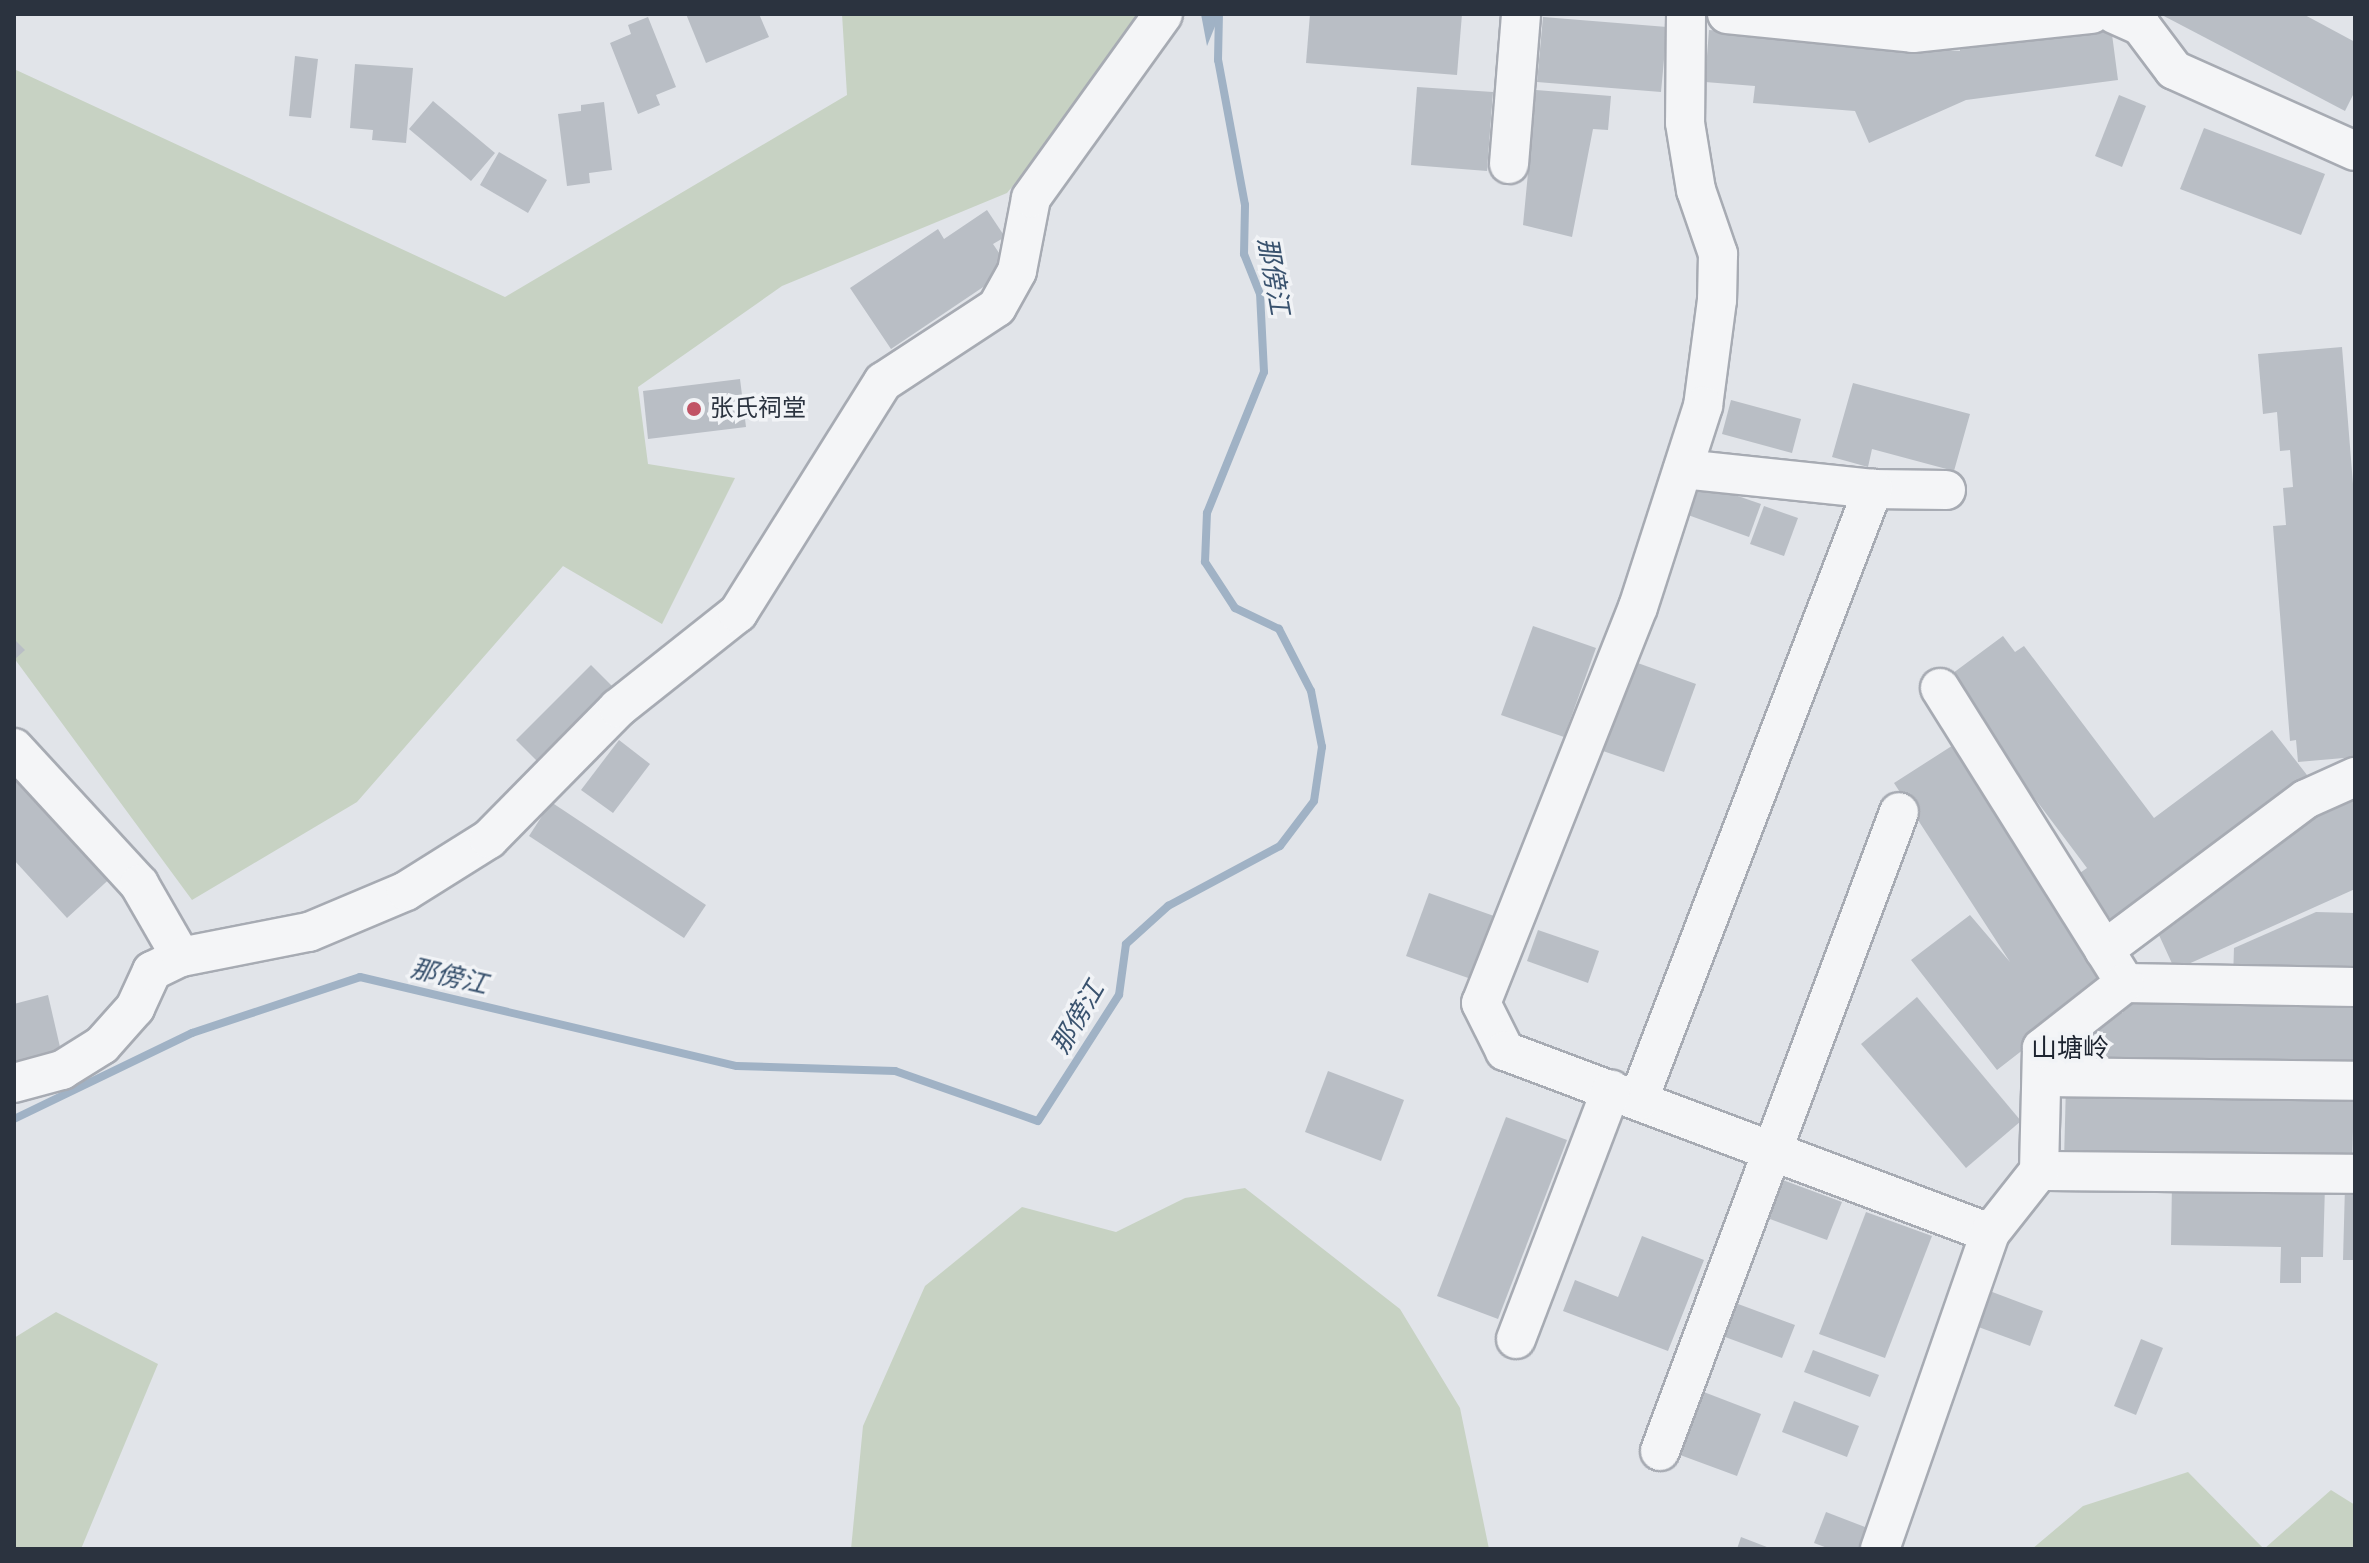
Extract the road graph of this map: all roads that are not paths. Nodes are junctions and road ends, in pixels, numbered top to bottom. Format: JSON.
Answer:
{"nodes":[{"id":1,"x":1163,"y":14,"type":"edge"},
{"id":2,"x":1521,"y":14,"type":"edge"},
{"id":3,"x":1686,"y":14,"type":"edge"},
{"id":4,"x":1727,"y":14,"type":"edge"},
{"id":5,"x":2092,"y":14,"type":"edge"},
{"id":6,"x":2114,"y":14,"type":"edge"},
{"id":7,"x":2013,"y":18,"type":"edge"},
{"id":8,"x":2355,"y":151,"type":"edge"},
{"id":9,"x":1509,"y":164,"type":"dead end"},
{"id":10,"x":1683,"y":469,"type":"junction"},
{"id":11,"x":1873,"y":489,"type":"junction"},
{"id":12,"x":1946,"y":490,"type":"dead end"},
{"id":13,"x":1940,"y":688,"type":"dead end"},
{"id":14,"x":14,"y":748,"type":"edge"},
{"id":15,"x":2355,"y":777,"type":"edge"},
{"id":16,"x":1899,"y":812,"type":"dead end"},
{"id":17,"x":2104,"y":950,"type":"junction"},
{"id":18,"x":181,"y":957,"type":"junction"},
{"id":19,"x":2125,"y":983,"type":"junction"},
{"id":20,"x":2355,"y":987,"type":"edge"},
{"id":21,"x":2042,"y":1077,"type":"junction"},
{"id":22,"x":2355,"y":1081,"type":"edge"},
{"id":23,"x":14,"y":1083,"type":"edge"},
{"id":24,"x":1624,"y":1096,"type":"junction"},
{"id":25,"x":1772,"y":1151,"type":"junction"},
{"id":26,"x":2039,"y":1171,"type":"junction"},
{"id":27,"x":2355,"y":1174,"type":"edge"},
{"id":28,"x":1990,"y":1233,"type":"junction"},
{"id":29,"x":1516,"y":1339,"type":"dead end"},
{"id":30,"x":1660,"y":1451,"type":"dead end"},
{"id":31,"x":1880,"y":1549,"type":"edge"}],
"edges":[{"from":1,"to":18,"type":"street"},
{"from":2,"to":9,"type":"street"},
{"from":3,"to":10,"type":"street"},
{"from":4,"to":7,"type":"street"},
{"from":5,"to":7,"type":"street"},
{"from":6,"to":8,"type":"street"},
{"from":10,"to":11,"type":"street"},
{"from":10,"to":24,"type":"street"},
{"from":11,"to":12,"type":"street"},
{"from":11,"to":24,"type":"street"},
{"from":13,"to":17,"type":"street"},
{"from":14,"to":18,"type":"street"},
{"from":15,"to":17,"type":"street"},
{"from":16,"to":25,"type":"street"},
{"from":17,"to":19,"type":"street"},
{"from":18,"to":23,"type":"street"},
{"from":19,"to":20,"type":"street"},
{"from":19,"to":21,"type":"street"},
{"from":21,"to":22,"type":"street"},
{"from":21,"to":26,"type":"street"},
{"from":24,"to":25,"type":"street"},
{"from":24,"to":29,"type":"street"},
{"from":25,"to":28,"type":"street"},
{"from":25,"to":30,"type":"street"},
{"from":26,"to":27,"type":"street"},
{"from":26,"to":28,"type":"street"},
{"from":28,"to":31,"type":"street"}]}
